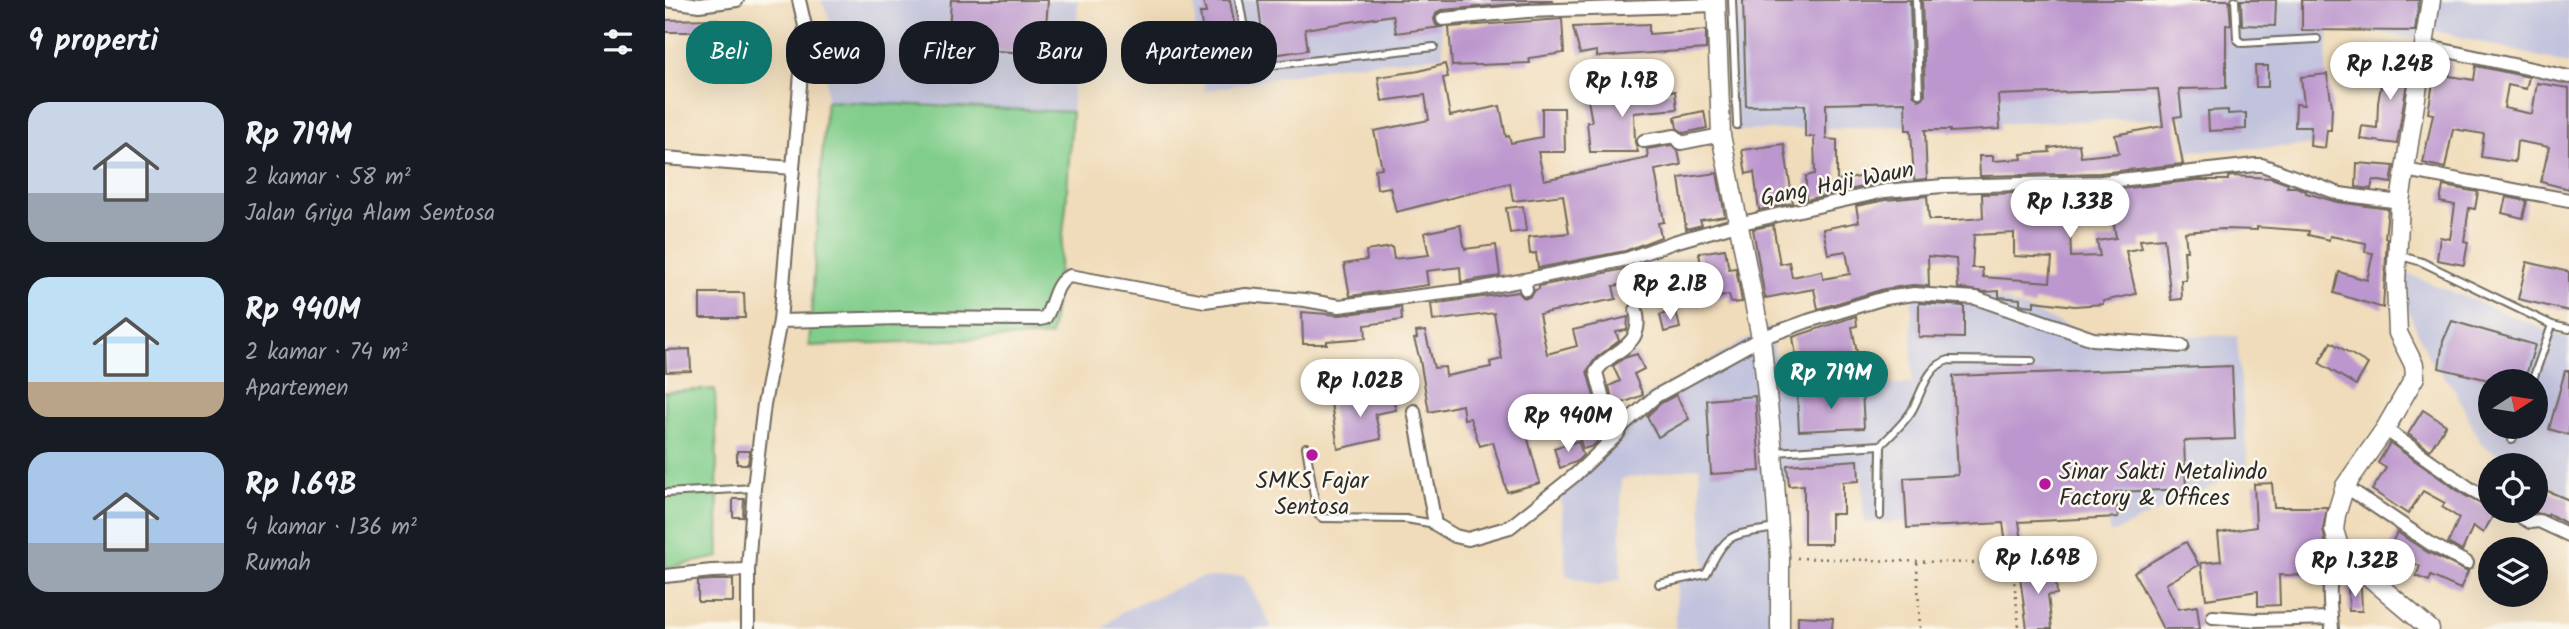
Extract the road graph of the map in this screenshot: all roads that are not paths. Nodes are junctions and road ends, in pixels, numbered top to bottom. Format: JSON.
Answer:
{"nodes":[{"id":1,"x":665,"y":0,"type":"edge"},
{"id":2,"x":737,"y":0,"type":"edge"},
{"id":3,"x":799,"y":0,"type":"edge"},
{"id":4,"x":1239,"y":0,"type":"edge"},
{"id":5,"x":1916,"y":0,"type":"edge"},
{"id":6,"x":2235,"y":0,"type":"edge"},
{"id":7,"x":2431,"y":0,"type":"edge"},
{"id":8,"x":1721,"y":2,"type":"edge"},
{"id":9,"x":1443,"y":19,"type":"dead end"},
{"id":10,"x":2317,"y":39,"type":"dead end"},
{"id":11,"x":2424,"y":46,"type":"junction"},
{"id":12,"x":1434,"y":47,"type":"dead end"},
{"id":13,"x":2569,"y":78,"type":"edge"},
{"id":14,"x":1919,"y":94,"type":"dead end"},
{"id":15,"x":1737,"y":125,"type":"dead end"},
{"id":16,"x":1721,"y":135,"type":"junction"},
{"id":17,"x":1644,"y":141,"type":"dead end"},
{"id":18,"x":665,"y":158,"type":"edge"},
{"id":19,"x":793,"y":168,"type":"junction"},
{"id":20,"x":2405,"y":170,"type":"junction"},
{"id":21,"x":2569,"y":200,"type":"edge"},
{"id":22,"x":2400,"y":202,"type":"junction"},
{"id":23,"x":1737,"y":224,"type":"junction"},
{"id":24,"x":2397,"y":255,"type":"junction"},
{"id":25,"x":1636,"y":310,"type":"dead end"},
{"id":26,"x":780,"y":321,"type":"junction"},
{"id":27,"x":2552,"y":325,"type":"junction"},
{"id":28,"x":2569,"y":329,"type":"edge"},
{"id":29,"x":1761,"y":338,"type":"junction"},
{"id":30,"x":2182,"y":346,"type":"dead end"},
{"id":31,"x":2032,"y":361,"type":"dead end"},
{"id":32,"x":2537,"y":369,"type":"edge"},
{"id":33,"x":1414,"y":411,"type":"dead end"},
{"id":34,"x":1623,"y":425,"type":"junction"},
{"id":35,"x":2385,"y":429,"type":"junction"},
{"id":36,"x":1881,"y":445,"type":"junction"},
{"id":37,"x":1306,"y":447,"type":"dead end"},
{"id":38,"x":1773,"y":452,"type":"junction"},
{"id":39,"x":2345,"y":486,"type":"junction"},
{"id":40,"x":754,"y":488,"type":"junction"},
{"id":41,"x":665,"y":493,"type":"edge"},
{"id":42,"x":2478,"y":493,"type":"edge"},
{"id":43,"x":1880,"y":516,"type":"dead end"},
{"id":44,"x":2543,"y":523,"type":"edge"},
{"id":45,"x":1435,"y":524,"type":"junction"},
{"id":46,"x":1778,"y":528,"type":"junction"},
{"id":47,"x":2569,"y":535,"type":"edge"},
{"id":48,"x":2341,"y":553,"type":"junction"},
{"id":49,"x":2467,"y":563,"type":"dead end"},
{"id":50,"x":748,"y":570,"type":"junction"},
{"id":51,"x":665,"y":576,"type":"edge"},
{"id":52,"x":1659,"y":584,"type":"dead end"},
{"id":53,"x":2213,"y":617,"type":"dead end"},
{"id":54,"x":2332,"y":624,"type":"edge"},
{"id":55,"x":748,"y":629,"type":"edge"},
{"id":56,"x":1780,"y":629,"type":"edge"},
{"id":57,"x":2430,"y":629,"type":"edge"}],
"edges":[{"from":1,"to":2,"type":"street"},
{"from":3,"to":19,"type":"street"},
{"from":4,"to":12,"type":"lane"},
{"from":5,"to":14,"type":"lane"},
{"from":6,"to":10,"type":"lane"},
{"from":7,"to":11,"type":"street"},
{"from":8,"to":9,"type":"street"},
{"from":8,"to":15,"type":"lane"},
{"from":8,"to":16,"type":"street"},
{"from":11,"to":13,"type":"street"},
{"from":11,"to":20,"type":"street"},
{"from":16,"to":17,"type":"street"},
{"from":16,"to":23,"type":"street"},
{"from":18,"to":19,"type":"street"},
{"from":19,"to":26,"type":"street"},
{"from":20,"to":21,"type":"street"},
{"from":20,"to":22,"type":"street"},
{"from":22,"to":23,"type":"street","name":"Gang Haji Waun"},
{"from":22,"to":24,"type":"street"},
{"from":23,"to":26,"type":"street","name":"Gang Haji Waun"},
{"from":23,"to":29,"type":"street"},
{"from":24,"to":27,"type":"lane"},
{"from":24,"to":35,"type":"street"},
{"from":25,"to":34,"type":"street"},
{"from":26,"to":40,"type":"street"},
{"from":27,"to":28,"type":"lane"},
{"from":27,"to":32,"type":"lane"},
{"from":29,"to":30,"type":"street"},
{"from":29,"to":34,"type":"street"},
{"from":29,"to":38,"type":"street"},
{"from":31,"to":36,"type":"lane"},
{"from":33,"to":45,"type":"street"},
{"from":34,"to":45,"type":"street"},
{"from":35,"to":39,"type":"street"},
{"from":35,"to":42,"type":"street"},
{"from":36,"to":38,"type":"lane"},
{"from":36,"to":43,"type":"lane"},
{"from":37,"to":45,"type":"lane"},
{"from":38,"to":46,"type":"street"},
{"from":39,"to":48,"type":"street"},
{"from":39,"to":49,"type":"street"},
{"from":40,"to":41,"type":"lane"},
{"from":40,"to":50,"type":"street"},
{"from":44,"to":47,"type":"street"},
{"from":46,"to":52,"type":"lane"},
{"from":46,"to":56,"type":"street"},
{"from":48,"to":54,"type":"street"},
{"from":48,"to":57,"type":"street"},
{"from":50,"to":51,"type":"street"},
{"from":50,"to":55,"type":"street"},
{"from":53,"to":54,"type":"street"}]}
